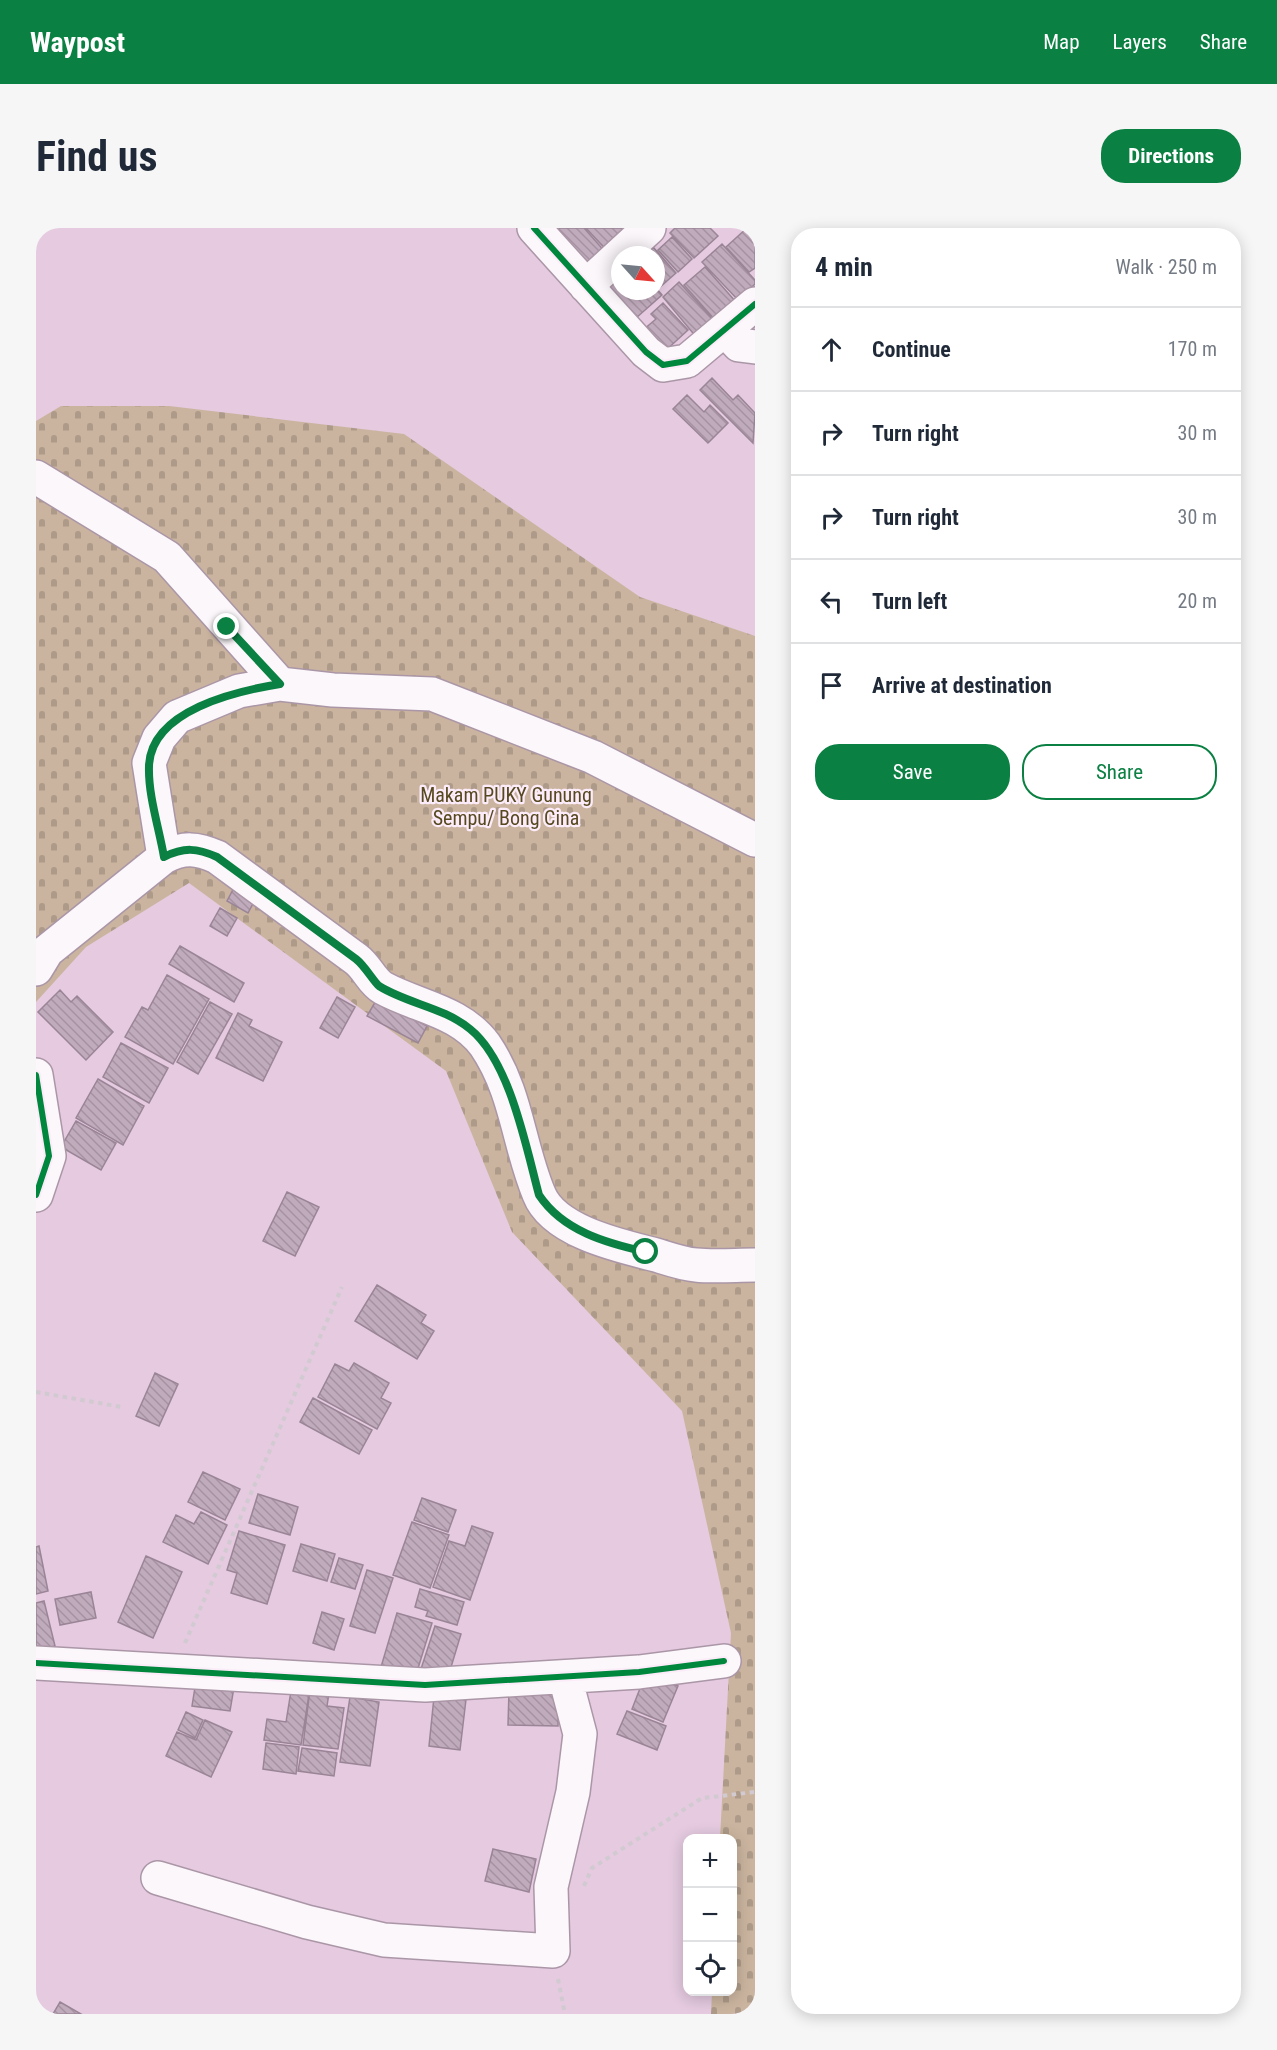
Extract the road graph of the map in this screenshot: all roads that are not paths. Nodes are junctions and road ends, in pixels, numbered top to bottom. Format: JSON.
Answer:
{"nodes":[{"id":1,"x":534,"y":228,"type":"edge"},
{"id":2,"x":649,"y":228,"type":"edge"},
{"id":3,"x":586,"y":286,"type":"junction"},
{"id":4,"x":755,"y":304,"type":"edge"},
{"id":5,"x":725,"y":330,"type":"junction"},
{"id":6,"x":755,"y":347,"type":"edge"},
{"id":7,"x":36,"y":477,"type":"edge"},
{"id":8,"x":280,"y":684,"type":"junction"},
{"id":9,"x":755,"y":840,"type":"edge"},
{"id":10,"x":164,"y":857,"type":"junction"},
{"id":11,"x":36,"y":969,"type":"edge"},
{"id":12,"x":36,"y":1075,"type":"edge"},
{"id":13,"x":36,"y":1195,"type":"edge"},
{"id":14,"x":755,"y":1265,"type":"edge"},
{"id":15,"x":724,"y":1661,"type":"dead end"},
{"id":16,"x":36,"y":1664,"type":"edge"},
{"id":17,"x":565,"y":1677,"type":"junction"},
{"id":18,"x":158,"y":1878,"type":"dead end"}],
"edges":[{"from":1,"to":3,"type":"street"},
{"from":2,"to":3,"type":"street"},
{"from":3,"to":5,"type":"street"},
{"from":4,"to":5,"type":"street"},
{"from":5,"to":6,"type":"street"},
{"from":7,"to":8,"type":"street"},
{"from":8,"to":9,"type":"street"},
{"from":8,"to":10,"type":"street"},
{"from":10,"to":11,"type":"street"},
{"from":10,"to":14,"type":"street"},
{"from":12,"to":13,"type":"street"},
{"from":15,"to":17,"type":"street"},
{"from":16,"to":17,"type":"street"},
{"from":17,"to":18,"type":"street"}]}
